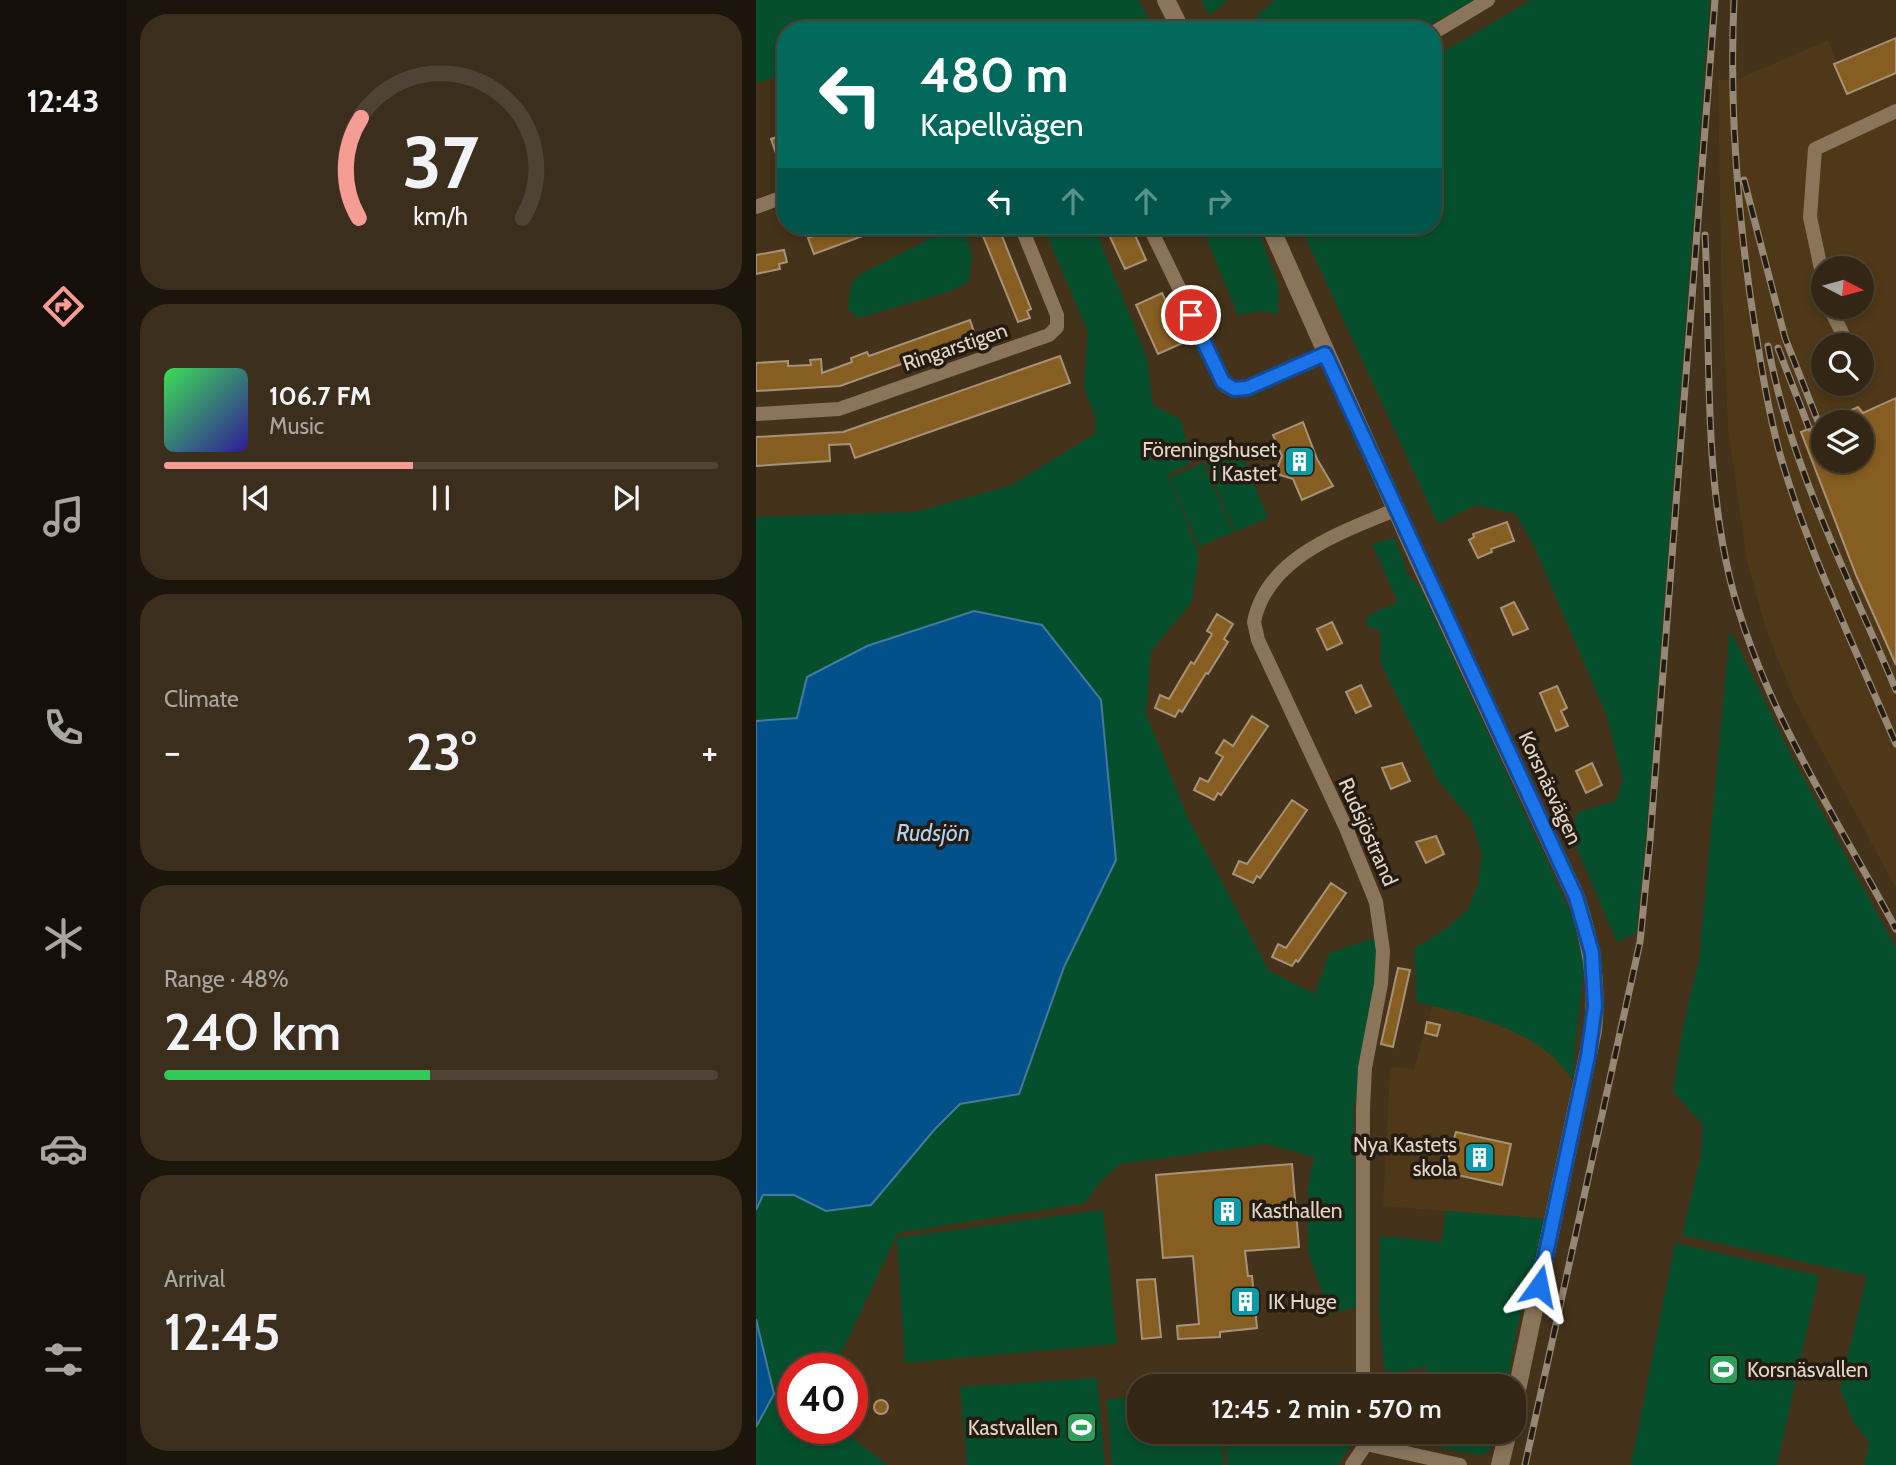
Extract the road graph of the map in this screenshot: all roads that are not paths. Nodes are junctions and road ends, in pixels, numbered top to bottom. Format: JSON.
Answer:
{"nodes":[{"id":1,"x":1166,"y":0,"type":"edge"},
{"id":2,"x":1488,"y":0,"type":"edge"},
{"id":3,"x":1176,"y":21,"type":"edge"},
{"id":4,"x":1442,"y":28,"type":"edge"},
{"id":5,"x":1896,"y":111,"type":"edge"},
{"id":6,"x":777,"y":199,"type":"edge"},
{"id":7,"x":756,"y":207,"type":"edge"},
{"id":8,"x":1025,"y":235,"type":"edge"},
{"id":9,"x":1153,"y":235,"type":"edge"},
{"id":10,"x":1274,"y":235,"type":"edge"},
{"id":11,"x":1818,"y":256,"type":"edge"},
{"id":12,"x":1325,"y":354,"type":"junction"},
{"id":13,"x":756,"y":414,"type":"edge"},
{"id":14,"x":1397,"y":509,"type":"junction"},
{"id":15,"x":1363,"y":1374,"type":"edge"},
{"id":16,"x":1520,"y":1374,"type":"edge"},
{"id":17,"x":1363,"y":1444,"type":"edge"},
{"id":18,"x":1387,"y":1444,"type":"edge"},
{"id":19,"x":1505,"y":1444,"type":"edge"},
{"id":20,"x":1352,"y":1465,"type":"edge"},
{"id":21,"x":1460,"y":1465,"type":"edge"},
{"id":22,"x":1500,"y":1465,"type":"edge"}],
"edges":[{"from":1,"to":3,"type":"street"},
{"from":2,"to":4,"type":"street"},
{"from":5,"to":11,"type":"street"},
{"from":6,"to":7,"type":"street"},
{"from":8,"to":13,"type":"street","name":"Ringarstigen"},
{"from":9,"to":12,"type":"street"},
{"from":10,"to":12,"type":"street","name":"Korsnäsvägen"},
{"from":12,"to":14,"type":"street","name":"Korsnäsvägen"},
{"from":14,"to":15,"type":"street","name":"Rudsjöstrand"},
{"from":14,"to":16,"type":"street","name":"Korsnäsvägen"},
{"from":17,"to":20,"type":"street"},
{"from":18,"to":21,"type":"street"},
{"from":19,"to":22,"type":"street"}]}
